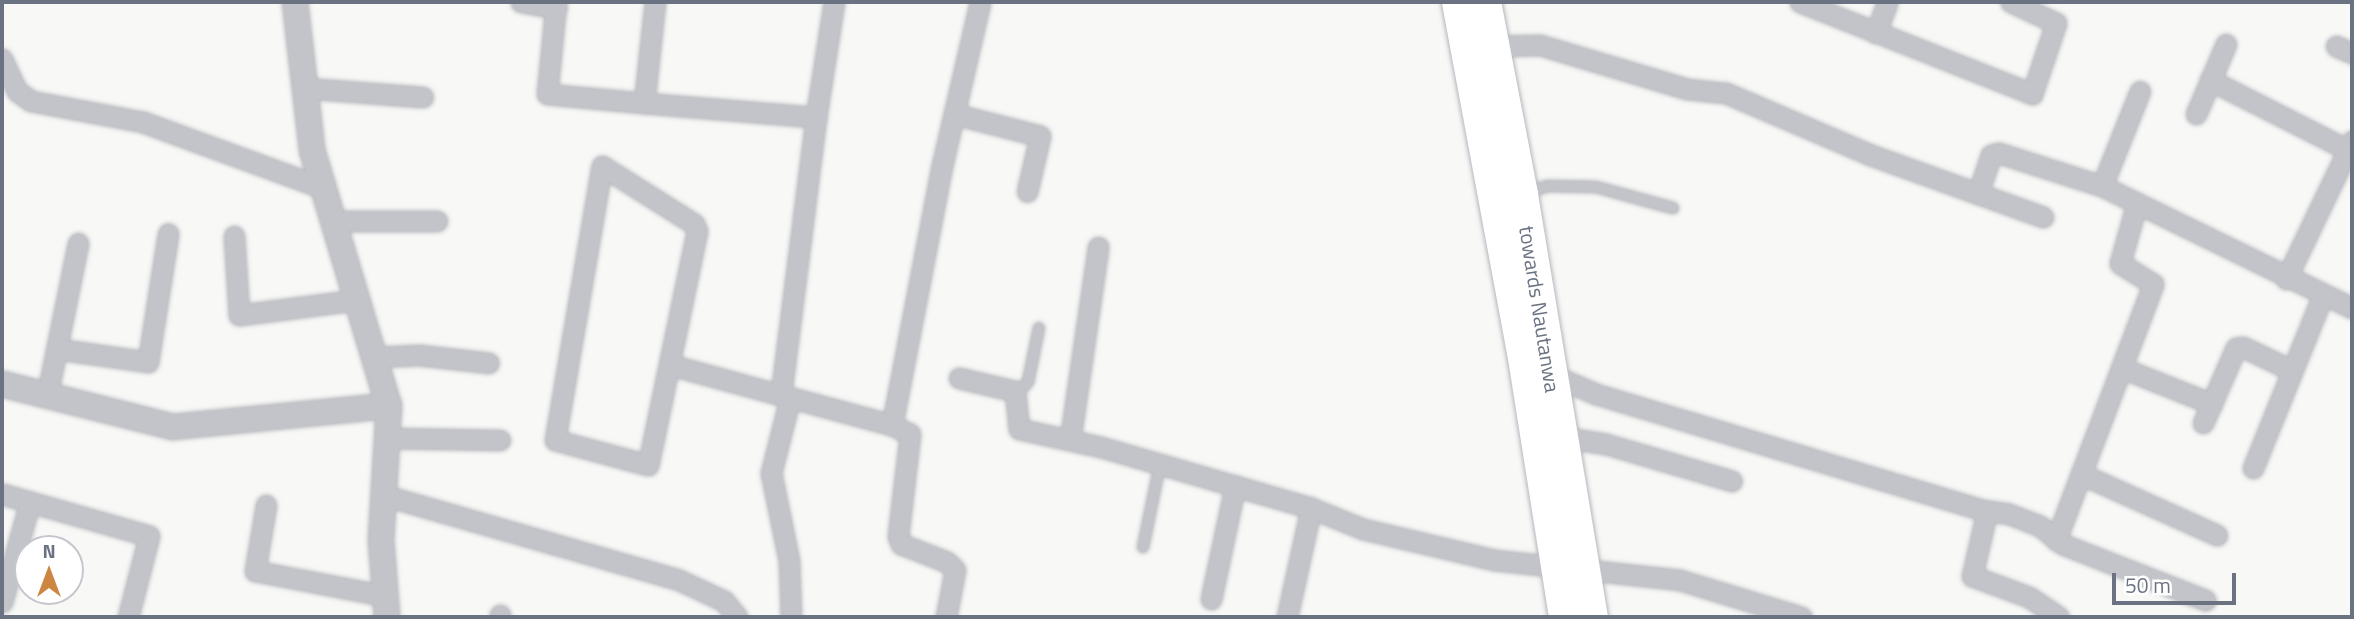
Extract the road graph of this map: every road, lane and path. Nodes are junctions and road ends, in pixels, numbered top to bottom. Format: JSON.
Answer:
{"nodes":[{"id":1,"x":295,"y":2,"type":"edge"},
{"id":2,"x":521,"y":2,"type":"edge"},
{"id":3,"x":655,"y":2,"type":"edge"},
{"id":4,"x":834,"y":2,"type":"edge"},
{"id":5,"x":980,"y":2,"type":"edge"},
{"id":6,"x":1458,"y":2,"type":"edge"},
{"id":7,"x":1485,"y":2,"type":"edge"},
{"id":8,"x":1804,"y":2,"type":"edge"},
{"id":9,"x":1887,"y":2,"type":"edge"},
{"id":10,"x":2011,"y":2,"type":"edge"},
{"id":11,"x":556,"y":5,"type":"edge"},
{"id":12,"x":1876,"y":33,"type":"junction"},
{"id":13,"x":2226,"y":44,"type":"dead end"},
{"id":14,"x":1493,"y":46,"type":"junction"},
{"id":15,"x":2,"y":59,"type":"edge"},
{"id":16,"x":2210,"y":80,"type":"junction"},
{"id":17,"x":303,"y":88,"type":"junction"},
{"id":18,"x":2140,"y":91,"type":"dead end"},
{"id":19,"x":423,"y":97,"type":"dead end"},
{"id":20,"x":644,"y":103,"type":"junction"},
{"id":21,"x":954,"y":114,"type":"junction"},
{"id":22,"x":2196,"y":114,"type":"dead end"},
{"id":23,"x":816,"y":117,"type":"junction"},
{"id":24,"x":2350,"y":145,"type":"edge"},
{"id":25,"x":2102,"y":186,"type":"junction"},
{"id":26,"x":323,"y":188,"type":"junction"},
{"id":27,"x":1027,"y":192,"type":"dead end"},
{"id":28,"x":1978,"y":194,"type":"junction"},
{"id":29,"x":1522,"y":195,"type":"junction"},
{"id":30,"x":2137,"y":204,"type":"junction"},
{"id":31,"x":1674,"y":208,"type":"dead end"},
{"id":32,"x":2043,"y":217,"type":"dead end"},
{"id":33,"x":332,"y":221,"type":"junction"},
{"id":34,"x":437,"y":221,"type":"dead end"},
{"id":35,"x":168,"y":234,"type":"dead end"},
{"id":36,"x":234,"y":236,"type":"dead end"},
{"id":37,"x":78,"y":243,"type":"dead end"},
{"id":38,"x":1098,"y":247,"type":"dead end"},
{"id":39,"x":2286,"y":279,"type":"junction"},
{"id":40,"x":2323,"y":295,"type":"junction"},
{"id":41,"x":356,"y":300,"type":"junction"},
{"id":42,"x":2352,"y":308,"type":"edge"},
{"id":43,"x":1039,"y":328,"type":"dead end"},
{"id":44,"x":57,"y":349,"type":"junction"},
{"id":45,"x":375,"y":357,"type":"junction"},
{"id":46,"x":489,"y":363,"type":"dead end"},
{"id":47,"x":671,"y":365,"type":"junction"},
{"id":48,"x":2122,"y":368,"type":"junction"},
{"id":49,"x":2291,"y":370,"type":"junction"},
{"id":50,"x":1550,"y":374,"type":"junction"},
{"id":51,"x":959,"y":378,"type":"dead end"},
{"id":52,"x":2,"y":384,"type":"edge"},
{"id":53,"x":1018,"y":393,"type":"junction"},
{"id":54,"x":47,"y":396,"type":"junction"},
{"id":55,"x":785,"y":396,"type":"junction"},
{"id":56,"x":2212,"y":404,"type":"junction"},
{"id":57,"x":389,"y":406,"type":"junction"},
{"id":58,"x":2203,"y":423,"type":"dead end"},
{"id":59,"x":892,"y":425,"type":"junction"},
{"id":60,"x":1563,"y":437,"type":"junction"},
{"id":61,"x":386,"y":438,"type":"junction"},
{"id":62,"x":500,"y":440,"type":"dead end"},
{"id":63,"x":1070,"y":440,"type":"junction"},
{"id":64,"x":1160,"y":464,"type":"junction"},
{"id":65,"x":2253,"y":468,"type":"dead end"},
{"id":66,"x":2081,"y":474,"type":"junction"},
{"id":67,"x":1732,"y":481,"type":"dead end"},
{"id":68,"x":1235,"y":486,"type":"junction"},
{"id":69,"x":2,"y":494,"type":"edge"},
{"id":70,"x":383,"y":495,"type":"junction"},
{"id":71,"x":30,"y":502,"type":"junction"},
{"id":72,"x":266,"y":505,"type":"dead end"},
{"id":73,"x":1311,"y":508,"type":"junction"},
{"id":74,"x":1987,"y":511,"type":"junction"},
{"id":75,"x":2217,"y":535,"type":"dead end"},
{"id":76,"x":2056,"y":540,"type":"junction"},
{"id":77,"x":1143,"y":547,"type":"dead end"},
{"id":78,"x":1569,"y":566,"type":"junction"},
{"id":79,"x":1211,"y":599,"type":"dead end"},
{"id":80,"x":2205,"y":600,"type":"dead end"},
{"id":81,"x":2,"y":603,"type":"edge"},
{"id":82,"x":386,"y":607,"type":"edge"},
{"id":83,"x":128,"y":617,"type":"edge"},
{"id":84,"x":737,"y":617,"type":"edge"},
{"id":85,"x":791,"y":617,"type":"edge"},
{"id":86,"x":946,"y":617,"type":"edge"},
{"id":87,"x":1287,"y":617,"type":"edge"},
{"id":88,"x":1565,"y":617,"type":"edge"},
{"id":89,"x":1591,"y":617,"type":"edge"},
{"id":90,"x":1801,"y":617,"type":"edge"},
{"id":91,"x":2060,"y":617,"type":"edge"}],
"edges":[{"from":1,"to":17,"type":"street"},
{"from":2,"to":11,"type":"street"},
{"from":3,"to":20,"type":"street"},
{"from":4,"to":23,"type":"street"},
{"from":5,"to":21,"type":"street"},
{"from":6,"to":78,"type":"main road"},
{"from":7,"to":14,"type":"main road","name":"towards Nautanwa"},
{"from":8,"to":12,"type":"street"},
{"from":9,"to":12,"type":"street"},
{"from":10,"to":12,"type":"street"},
{"from":11,"to":20,"type":"street"},
{"from":13,"to":16,"type":"street"},
{"from":14,"to":28,"type":"street"},
{"from":14,"to":29,"type":"main road","name":"towards Nautanwa"},
{"from":15,"to":26,"type":"street"},
{"from":16,"to":22,"type":"street"},
{"from":16,"to":24,"type":"street"},
{"from":17,"to":19,"type":"street"},
{"from":17,"to":26,"type":"street"},
{"from":18,"to":25,"type":"street"},
{"from":20,"to":23,"type":"street"},
{"from":21,"to":27,"type":"street"},
{"from":21,"to":59,"type":"street"},
{"from":23,"to":55,"type":"street"},
{"from":24,"to":39,"type":"street"},
{"from":25,"to":28,"type":"street"},
{"from":25,"to":30,"type":"street"},
{"from":26,"to":33,"type":"street"},
{"from":28,"to":32,"type":"street"},
{"from":29,"to":31,"type":"lane"},
{"from":29,"to":50,"type":"main road","name":"towards Nautanwa"},
{"from":30,"to":39,"type":"street"},
{"from":30,"to":48,"type":"street"},
{"from":33,"to":34,"type":"street"},
{"from":33,"to":41,"type":"street"},
{"from":35,"to":44,"type":"street"},
{"from":36,"to":41,"type":"street"},
{"from":37,"to":44,"type":"street"},
{"from":38,"to":63,"type":"street"},
{"from":39,"to":40,"type":"street"},
{"from":40,"to":42,"type":"street"},
{"from":40,"to":49,"type":"street"},
{"from":41,"to":45,"type":"street"},
{"from":43,"to":53,"type":"lane"},
{"from":44,"to":54,"type":"street"},
{"from":45,"to":46,"type":"street"},
{"from":45,"to":57,"type":"street"},
{"from":47,"to":47,"type":"street"},
{"from":47,"to":55,"type":"street"},
{"from":48,"to":56,"type":"street"},
{"from":48,"to":66,"type":"street"},
{"from":49,"to":56,"type":"street"},
{"from":49,"to":65,"type":"street"},
{"from":50,"to":60,"type":"main road","name":"towards Nautanwa"},
{"from":50,"to":74,"type":"street"},
{"from":51,"to":53,"type":"street"},
{"from":52,"to":54,"type":"street"},
{"from":53,"to":63,"type":"street"},
{"from":54,"to":57,"type":"street"},
{"from":55,"to":59,"type":"street"},
{"from":55,"to":85,"type":"street"},
{"from":56,"to":58,"type":"street"},
{"from":57,"to":61,"type":"street"},
{"from":59,"to":86,"type":"street"},
{"from":60,"to":67,"type":"street"},
{"from":60,"to":78,"type":"main road","name":"towards Nautanwa"},
{"from":61,"to":62,"type":"street"},
{"from":61,"to":70,"type":"street"},
{"from":63,"to":64,"type":"street"},
{"from":64,"to":68,"type":"street"},
{"from":64,"to":77,"type":"lane"},
{"from":66,"to":75,"type":"street"},
{"from":66,"to":76,"type":"street"},
{"from":68,"to":73,"type":"street"},
{"from":68,"to":79,"type":"street"},
{"from":69,"to":71,"type":"street"},
{"from":70,"to":82,"type":"street"},
{"from":70,"to":84,"type":"street"},
{"from":71,"to":81,"type":"street"},
{"from":71,"to":83,"type":"street"},
{"from":72,"to":82,"type":"street"},
{"from":73,"to":78,"type":"street"},
{"from":73,"to":87,"type":"street"},
{"from":74,"to":76,"type":"street"},
{"from":74,"to":91,"type":"street"},
{"from":76,"to":80,"type":"street"},
{"from":78,"to":88,"type":"main road"},
{"from":78,"to":89,"type":"main road","name":"towards Nautanwa"},
{"from":78,"to":90,"type":"street"}]}
